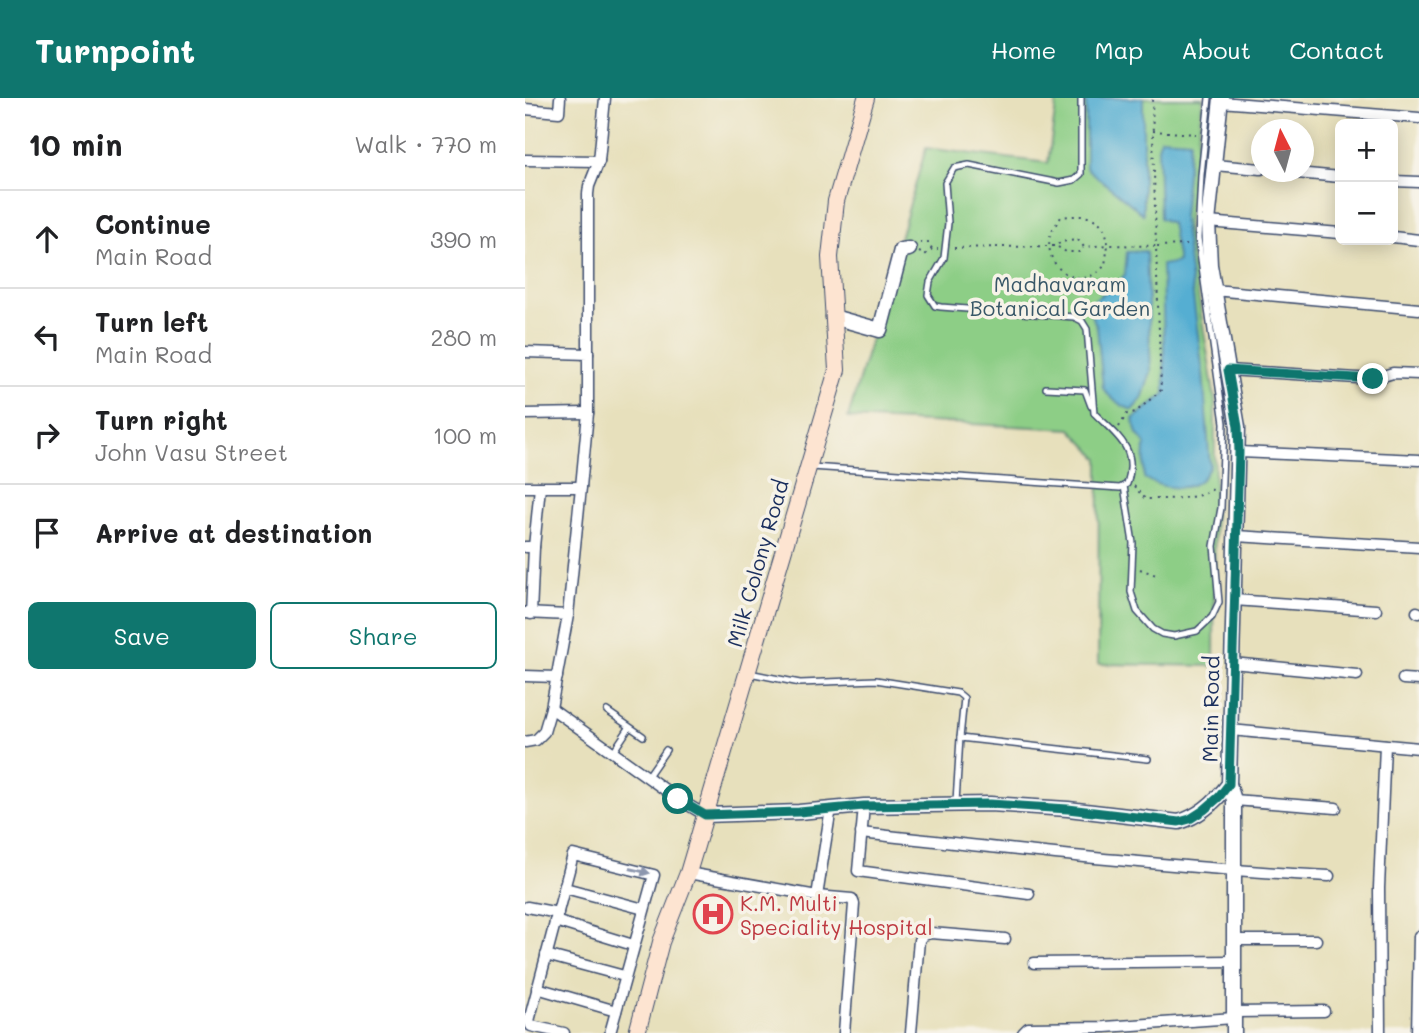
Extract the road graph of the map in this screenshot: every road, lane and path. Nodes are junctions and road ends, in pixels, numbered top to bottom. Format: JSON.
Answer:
{"nodes":[{"id":1,"x":560,"y":98,"type":"edge"},
{"id":2,"x":605,"y":98,"type":"edge"},
{"id":3,"x":866,"y":98,"type":"edge"},
{"id":4,"x":1081,"y":98,"type":"edge"},
{"id":5,"x":1152,"y":98,"type":"edge"},
{"id":6,"x":1217,"y":99,"type":"edge"},
{"id":7,"x":525,"y":109,"type":"edge"},
{"id":8,"x":1419,"y":118,"type":"edge"},
{"id":9,"x":1152,"y":131,"type":"junction"},
{"id":10,"x":1205,"y":134,"type":"junction"},
{"id":11,"x":525,"y":160,"type":"edge"},
{"id":12,"x":599,"y":160,"type":"junction"},
{"id":13,"x":1214,"y":164,"type":"junction"},
{"id":14,"x":1251,"y":168,"type":"edge"},
{"id":15,"x":1314,"y":175,"type":"edge"},
{"id":16,"x":1335,"y":177,"type":"edge"},
{"id":17,"x":1398,"y":181,"type":"edge"},
{"id":18,"x":1419,"y":183,"type":"edge"},
{"id":19,"x":1208,"y":222,"type":"junction"},
{"id":20,"x":1335,"y":233,"type":"edge"},
{"id":21,"x":1398,"y":238,"type":"edge"},
{"id":22,"x":1419,"y":240,"type":"edge"},
{"id":23,"x":1108,"y":245,"type":"junction"},
{"id":24,"x":1199,"y":245,"type":"junction"},
{"id":25,"x":1050,"y":246,"type":"junction"},
{"id":26,"x":1057,"y":246,"type":"junction"},
{"id":27,"x":1156,"y":246,"type":"junction"},
{"id":28,"x":1084,"y":247,"type":"junction"},
{"id":29,"x":909,"y":248,"type":"dead end"},
{"id":30,"x":945,"y":248,"type":"junction"},
{"id":31,"x":932,"y":249,"type":"dead end"},
{"id":32,"x":1214,"y":290,"type":"junction"},
{"id":33,"x":1419,"y":309,"type":"edge"},
{"id":34,"x":833,"y":317,"type":"junction"},
{"id":35,"x":525,"y":352,"type":"edge"},
{"id":36,"x":589,"y":354,"type":"junction"},
{"id":37,"x":1228,"y":370,"type":"junction"},
{"id":38,"x":1419,"y":374,"type":"edge"},
{"id":39,"x":1046,"y":387,"type":"dead end"},
{"id":40,"x":588,"y":412,"type":"junction"},
{"id":41,"x":1094,"y":412,"type":"junction"},
{"id":42,"x":525,"y":414,"type":"edge"},
{"id":43,"x":1114,"y":434,"type":"junction"},
{"id":44,"x":1239,"y":452,"type":"junction"},
{"id":45,"x":1419,"y":460,"type":"edge"},
{"id":46,"x":808,"y":467,"type":"junction"},
{"id":47,"x":1128,"y":480,"type":"junction"},
{"id":48,"x":1221,"y":480,"type":"junction"},
{"id":49,"x":525,"y":486,"type":"edge"},
{"id":50,"x":1124,"y":486,"type":"junction"},
{"id":51,"x":540,"y":487,"type":"junction"},
{"id":52,"x":581,"y":487,"type":"junction"},
{"id":53,"x":1236,"y":536,"type":"junction"},
{"id":54,"x":529,"y":547,"type":"edge"},
{"id":55,"x":1419,"y":547,"type":"edge"},
{"id":56,"x":1132,"y":567,"type":"junction"},
{"id":57,"x":1156,"y":575,"type":"dead end"},
{"id":58,"x":1234,"y":600,"type":"junction"},
{"id":59,"x":1376,"y":610,"type":"dead end"},
{"id":60,"x":528,"y":613,"type":"edge"},
{"id":61,"x":568,"y":615,"type":"junction"},
{"id":62,"x":1232,"y":663,"type":"junction"},
{"id":63,"x":747,"y":673,"type":"junction"},
{"id":64,"x":525,"y":676,"type":"edge"},
{"id":65,"x":1357,"y":676,"type":"dead end"},
{"id":66,"x":557,"y":677,"type":"junction"},
{"id":67,"x":1403,"y":679,"type":"dead end"},
{"id":68,"x":1419,"y":680,"type":"edge"},
{"id":69,"x":551,"y":708,"type":"junction"},
{"id":70,"x":607,"y":711,"type":"dead end"},
{"id":71,"x":629,"y":728,"type":"junction"},
{"id":72,"x":1231,"y":730,"type":"junction"},
{"id":73,"x":643,"y":736,"type":"dead end"},
{"id":74,"x":960,"y":737,"type":"junction"},
{"id":75,"x":525,"y":742,"type":"edge"},
{"id":76,"x":1385,"y":745,"type":"junction"},
{"id":77,"x":1419,"y":748,"type":"edge"},
{"id":78,"x":666,"y":750,"type":"dead end"},
{"id":79,"x":614,"y":752,"type":"junction"},
{"id":80,"x":1148,"y":759,"type":"dead end"},
{"id":81,"x":648,"y":776,"type":"junction"},
{"id":82,"x":1229,"y":784,"type":"junction"},
{"id":83,"x":1234,"y":800,"type":"junction"},
{"id":84,"x":956,"y":805,"type":"junction"},
{"id":85,"x":864,"y":806,"type":"junction"},
{"id":86,"x":831,"y":808,"type":"junction"},
{"id":87,"x":1336,"y":808,"type":"dead end"},
{"id":88,"x":705,"y":815,"type":"junction"},
{"id":89,"x":861,"y":833,"type":"junction"},
{"id":90,"x":1235,"y":871,"type":"junction"},
{"id":91,"x":688,"y":873,"type":"junction"},
{"id":92,"x":1329,"y":876,"type":"dead end"},
{"id":93,"x":565,"y":888,"type":"junction"},
{"id":94,"x":1029,"y":894,"type":"dead end"},
{"id":95,"x":817,"y":895,"type":"junction"},
{"id":96,"x":527,"y":907,"type":"dead end"},
{"id":97,"x":644,"y":909,"type":"junction"},
{"id":98,"x":556,"y":917,"type":"junction"},
{"id":99,"x":1419,"y":936,"type":"edge"},
{"id":100,"x":1005,"y":939,"type":"dead end"},
{"id":101,"x":635,"y":940,"type":"junction"},
{"id":102,"x":1234,"y":940,"type":"junction"},
{"id":103,"x":1316,"y":940,"type":"dead end"},
{"id":104,"x":661,"y":942,"type":"junction"},
{"id":105,"x":546,"y":955,"type":"junction"},
{"id":106,"x":630,"y":959,"type":"junction"},
{"id":107,"x":1234,"y":961,"type":"junction"},
{"id":108,"x":1034,"y":963,"type":"dead end"},
{"id":109,"x":655,"y":966,"type":"junction"},
{"id":110,"x":624,"y":976,"type":"junction"},
{"id":111,"x":537,"y":988,"type":"junction"},
{"id":112,"x":616,"y":1011,"type":"junction"},
{"id":113,"x":1324,"y":1011,"type":"dead end"},
{"id":114,"x":1234,"y":1021,"type":"edge"},
{"id":115,"x":564,"y":1033,"type":"edge"},
{"id":116,"x":610,"y":1033,"type":"edge"},
{"id":117,"x":637,"y":1033,"type":"edge"},
{"id":118,"x":844,"y":1033,"type":"edge"},
{"id":119,"x":911,"y":1033,"type":"edge"},
{"id":120,"x":1023,"y":1033,"type":"edge"},
{"id":121,"x":1380,"y":1033,"type":"edge"},
{"id":122,"x":1417,"y":1033,"type":"edge"}],
"edges":[{"from":1,"to":7,"type":"street"},
{"from":2,"to":12,"type":"street"},
{"from":3,"to":34,"type":"main road","name":"Milk Colony Road"},
{"from":4,"to":30,"type":"lane"},
{"from":5,"to":9,"type":"path"},
{"from":6,"to":8,"type":"street"},
{"from":6,"to":10,"type":"lane"},
{"from":6,"to":13,"type":"street","name":"Main Road"},
{"from":9,"to":10,"type":"path"},
{"from":9,"to":27,"type":"path"},
{"from":10,"to":24,"type":"lane"},
{"from":11,"to":12,"type":"street"},
{"from":12,"to":36,"type":"street"},
{"from":13,"to":14,"type":"street"},
{"from":13,"to":19,"type":"street","name":"Main Road"},
{"from":15,"to":16,"type":"street"},
{"from":17,"to":18,"type":"street"},
{"from":19,"to":20,"type":"street"},
{"from":19,"to":32,"type":"street","name":"Main Road"},
{"from":21,"to":22,"type":"street"},
{"from":23,"to":25,"type":"path"},
{"from":23,"to":25,"type":"path"},
{"from":23,"to":27,"type":"path"},
{"from":23,"to":28,"type":"path"},
{"from":24,"to":27,"type":"path"},
{"from":24,"to":48,"type":"lane"},
{"from":25,"to":26,"type":"path"},
{"from":25,"to":30,"type":"path"},
{"from":26,"to":28,"type":"path"},
{"from":26,"to":28,"type":"path"},
{"from":27,"to":43,"type":"path"},
{"from":29,"to":34,"type":"street"},
{"from":30,"to":31,"type":"path"},
{"from":30,"to":41,"type":"lane"},
{"from":32,"to":33,"type":"street"},
{"from":32,"to":37,"type":"street","name":"Main Road"},
{"from":34,"to":46,"type":"main road","name":"Milk Colony Road"},
{"from":35,"to":36,"type":"street"},
{"from":36,"to":40,"type":"street"},
{"from":37,"to":38,"type":"street"},
{"from":37,"to":44,"type":"street","name":"Main Road"},
{"from":39,"to":41,"type":"lane"},
{"from":40,"to":42,"type":"street"},
{"from":40,"to":52,"type":"street"},
{"from":41,"to":43,"type":"lane"},
{"from":43,"to":47,"type":"lane"},
{"from":44,"to":45,"type":"street"},
{"from":44,"to":53,"type":"street","name":"Main Road"},
{"from":46,"to":50,"type":"lane"},
{"from":46,"to":63,"type":"main road","name":"Milk Colony Road"},
{"from":47,"to":48,"type":"path"},
{"from":47,"to":50,"type":"lane"},
{"from":48,"to":56,"type":"lane"},
{"from":49,"to":51,"type":"street"},
{"from":50,"to":56,"type":"lane"},
{"from":51,"to":52,"type":"street"},
{"from":51,"to":54,"type":"street"},
{"from":52,"to":61,"type":"street"},
{"from":53,"to":55,"type":"street"},
{"from":53,"to":58,"type":"street","name":"Main Road"},
{"from":54,"to":60,"type":"street"},
{"from":56,"to":57,"type":"path"},
{"from":58,"to":59,"type":"street"},
{"from":58,"to":62,"type":"street","name":"Main Road"},
{"from":60,"to":61,"type":"street"},
{"from":61,"to":66,"type":"street"},
{"from":62,"to":65,"type":"street"},
{"from":62,"to":72,"type":"street","name":"Main Road"},
{"from":63,"to":74,"type":"lane"},
{"from":63,"to":88,"type":"main road","name":"Milk Colony Road"},
{"from":64,"to":66,"type":"street"},
{"from":66,"to":69,"type":"street"},
{"from":67,"to":68,"type":"street"},
{"from":69,"to":75,"type":"street"},
{"from":69,"to":79,"type":"street"},
{"from":70,"to":71,"type":"lane"},
{"from":71,"to":73,"type":"lane"},
{"from":71,"to":79,"type":"lane"},
{"from":72,"to":76,"type":"street"},
{"from":72,"to":82,"type":"street","name":"Main Road"},
{"from":74,"to":80,"type":"lane"},
{"from":74,"to":84,"type":"lane"},
{"from":76,"to":77,"type":"street"},
{"from":76,"to":121,"type":"street"},
{"from":78,"to":81,"type":"lane"},
{"from":79,"to":81,"type":"street"},
{"from":81,"to":88,"type":"street"},
{"from":82,"to":83,"type":"street"},
{"from":82,"to":84,"type":"street","name":"Main Road"},
{"from":83,"to":87,"type":"street"},
{"from":83,"to":90,"type":"street"},
{"from":84,"to":85,"type":"street","name":"Main Road"},
{"from":85,"to":86,"type":"street","name":"Main Road"},
{"from":85,"to":89,"type":"street"},
{"from":86,"to":88,"type":"street","name":"Main Road"},
{"from":86,"to":95,"type":"street"},
{"from":88,"to":91,"type":"main road","name":"Milk Colony Road"},
{"from":89,"to":90,"type":"street"},
{"from":89,"to":94,"type":"street"},
{"from":90,"to":92,"type":"street"},
{"from":90,"to":102,"type":"street"},
{"from":91,"to":95,"type":"street"},
{"from":91,"to":104,"type":"main road","name":"Milk Colony Road"},
{"from":93,"to":97,"type":"street"},
{"from":93,"to":97,"type":"street","one_way":true},
{"from":93,"to":98,"type":"street"},
{"from":95,"to":118,"type":"street"},
{"from":96,"to":98,"type":"street"},
{"from":97,"to":101,"type":"street"},
{"from":98,"to":101,"type":"street"},
{"from":98,"to":105,"type":"street"},
{"from":99,"to":122,"type":"street"},
{"from":100,"to":119,"type":"street"},
{"from":101,"to":104,"type":"street"},
{"from":101,"to":106,"type":"street"},
{"from":102,"to":103,"type":"street"},
{"from":102,"to":107,"type":"street"},
{"from":104,"to":109,"type":"main road","name":"Milk Colony Road"},
{"from":105,"to":110,"type":"street"},
{"from":105,"to":111,"type":"street"},
{"from":106,"to":109,"type":"street"},
{"from":106,"to":110,"type":"street"},
{"from":107,"to":108,"type":"street"},
{"from":107,"to":114,"type":"street"},
{"from":109,"to":117,"type":"main road","name":"Milk Colony Road"},
{"from":110,"to":112,"type":"street"},
{"from":111,"to":112,"type":"street"},
{"from":111,"to":115,"type":"street"},
{"from":112,"to":116,"type":"street"},
{"from":113,"to":114,"type":"street"},
{"from":114,"to":120,"type":"street"}]}
